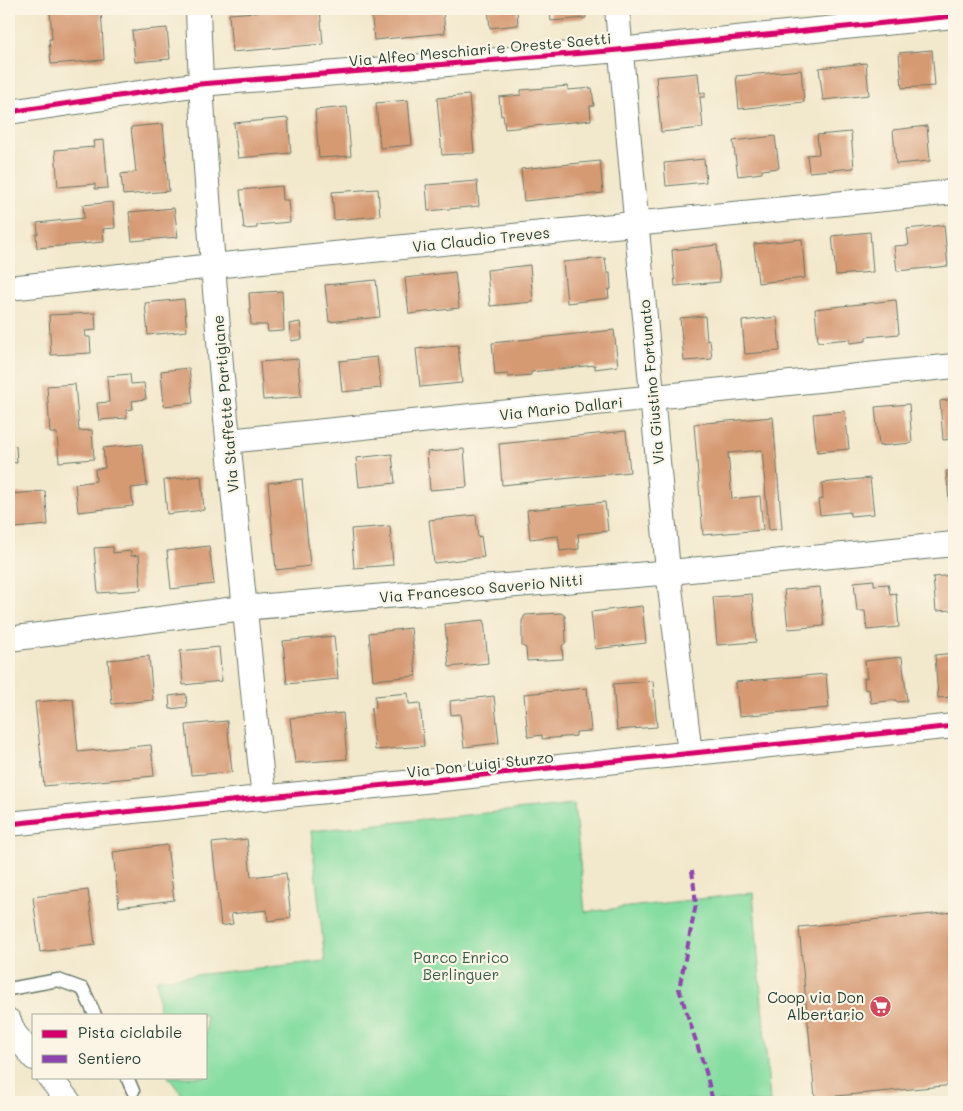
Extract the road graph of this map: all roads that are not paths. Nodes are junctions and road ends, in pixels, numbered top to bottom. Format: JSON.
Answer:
{"nodes":[{"id":1,"x":198,"y":9,"type":"edge"},
{"id":2,"x":617,"y":9,"type":"edge"},
{"id":3,"x":954,"y":16,"type":"edge"},
{"id":4,"x":621,"y":50,"type":"junction"},
{"id":5,"x":200,"y":84,"type":"junction"},
{"id":6,"x":9,"y":112,"type":"edge"},
{"id":7,"x":954,"y":192,"type":"edge"},
{"id":8,"x":637,"y":224,"type":"junction"},
{"id":9,"x":212,"y":266,"type":"junction"},
{"id":10,"x":9,"y":288,"type":"edge"},
{"id":11,"x":954,"y":366,"type":"edge"},
{"id":12,"x":652,"y":398,"type":"junction"},
{"id":13,"x":228,"y":441,"type":"junction"},
{"id":14,"x":954,"y":544,"type":"edge"},
{"id":15,"x":668,"y":572,"type":"junction"},
{"id":16,"x":243,"y":608,"type":"junction"},
{"id":17,"x":9,"y":639,"type":"edge"},
{"id":18,"x":954,"y":726,"type":"edge"},
{"id":19,"x":690,"y":754,"type":"junction"},
{"id":20,"x":264,"y":798,"type":"junction"},
{"id":21,"x":9,"y":824,"type":"edge"},
{"id":22,"x":9,"y":988,"type":"edge"},
{"id":23,"x":96,"y":1014,"type":"edge"},
{"id":24,"x":12,"y":1027,"type":"edge"},
{"id":25,"x":32,"y":1055,"type":"edge"},
{"id":26,"x":50,"y":1078,"type":"edge"},
{"id":27,"x":127,"y":1078,"type":"edge"},
{"id":28,"x":134,"y":1091,"type":"dead end"},
{"id":29,"x":69,"y":1102,"type":"edge"}],
"edges":[{"from":1,"to":5,"type":"street","name":"Via Staffette Partigiane"},
{"from":2,"to":4,"type":"street","name":"Via Giustino Fortunato"},
{"from":3,"to":4,"type":"street","name":"Via Alfeo Meschiari e Oreste Saetti"},
{"from":4,"to":5,"type":"street","name":"Via Alfeo Meschiari e Oreste Saetti"},
{"from":4,"to":8,"type":"street","name":"Via Giustino Fortunato"},
{"from":5,"to":6,"type":"street","name":"Via Alfeo Meschiari e Oreste Saetti"},
{"from":5,"to":9,"type":"street","name":"Via Staffette Partigiane"},
{"from":7,"to":8,"type":"street","name":"Via Claudio Treves"},
{"from":8,"to":9,"type":"street","name":"Via Claudio Treves"},
{"from":8,"to":12,"type":"street","name":"Via Giustino Fortunato"},
{"from":9,"to":10,"type":"street","name":"Via Claudio Treves"},
{"from":9,"to":13,"type":"street","name":"Via Staffette Partigiane"},
{"from":11,"to":12,"type":"street","name":"Via Mario Dallari"},
{"from":12,"to":13,"type":"street","name":"Via Mario Dallari"},
{"from":12,"to":15,"type":"street","name":"Via Giustino Fortunato"},
{"from":13,"to":16,"type":"street","name":"Via Staffette Partigiane"},
{"from":14,"to":15,"type":"street","name":"Via Francesco Saverio Nitti"},
{"from":15,"to":16,"type":"street","name":"Via Francesco Saverio Nitti"},
{"from":15,"to":19,"type":"street","name":"Via Giustino Fortunato"},
{"from":16,"to":17,"type":"street","name":"Via Francesco Saverio Nitti"},
{"from":16,"to":20,"type":"street","name":"Via Staffette Partigiane"},
{"from":18,"to":19,"type":"street","name":"Via Don Luigi Sturzo"},
{"from":19,"to":20,"type":"street","name":"Via Don Luigi Sturzo"},
{"from":20,"to":21,"type":"street","name":"Via Don Luigi Sturzo"},
{"from":22,"to":23,"type":"lane"},
{"from":24,"to":25,"type":"street"},
{"from":26,"to":29,"type":"street"},
{"from":27,"to":28,"type":"lane"}]}
